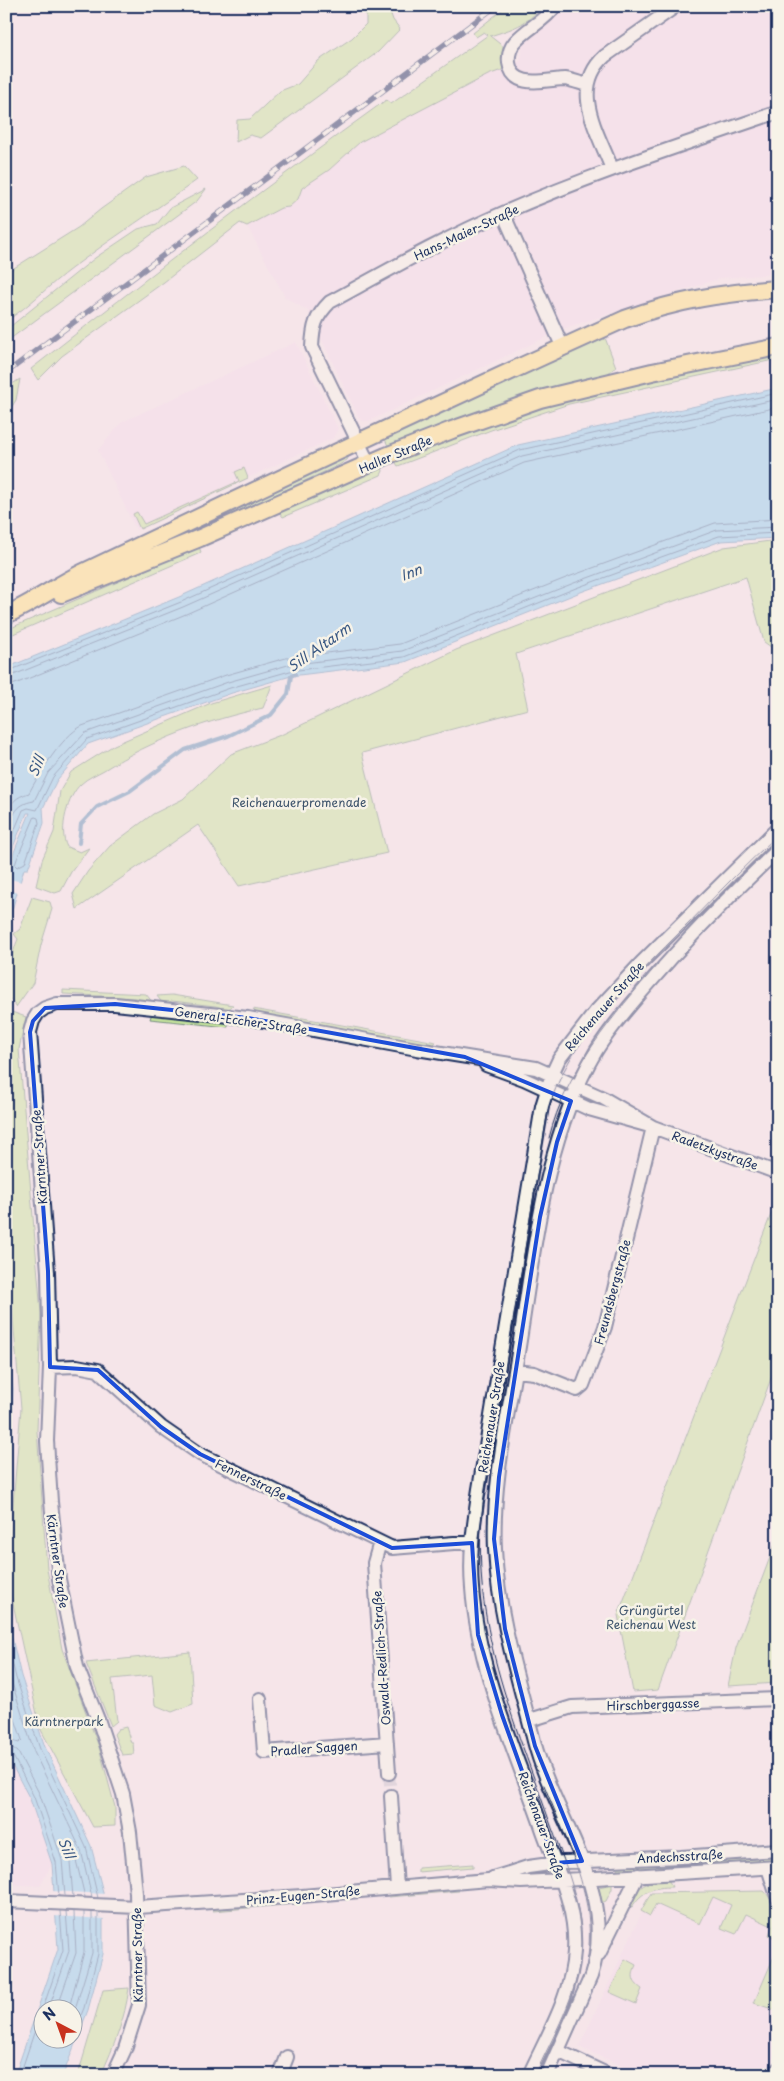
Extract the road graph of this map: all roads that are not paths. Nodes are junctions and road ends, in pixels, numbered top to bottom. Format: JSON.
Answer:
{"nodes":[{"id":1,"x":555,"y":6,"type":"edge"},
{"id":2,"x":676,"y":6,"type":"edge"},
{"id":3,"x":587,"y":85,"type":"junction"},
{"id":4,"x":778,"y":112,"type":"edge"},
{"id":5,"x":612,"y":169,"type":"junction"},
{"id":6,"x":503,"y":213,"type":"junction"},
{"id":7,"x":778,"y":288,"type":"edge"},
{"id":8,"x":778,"y":347,"type":"edge"},
{"id":9,"x":563,"y":348,"type":"junction"},
{"id":10,"x":359,"y":443,"type":"junction"},
{"id":11,"x":369,"y":464,"type":"junction"},
{"id":12,"x":26,"y":606,"type":"junction"},
{"id":13,"x":6,"y":615,"type":"edge"},
{"id":14,"x":778,"y":828,"type":"edge"},
{"id":15,"x":778,"y":850,"type":"edge"},
{"id":16,"x":30,"y":1032,"type":"joint"},
{"id":17,"x":465,"y":1058,"type":"junction"},
{"id":18,"x":552,"y":1074,"type":"junction"},
{"id":19,"x":578,"y":1086,"type":"junction"},
{"id":20,"x":546,"y":1090,"type":"junction"},
{"id":21,"x":571,"y":1101,"type":"junction"},
{"id":22,"x":626,"y":1116,"type":"junction"},
{"id":23,"x":648,"y":1124,"type":"junction"},
{"id":24,"x":778,"y":1173,"type":"edge"},
{"id":25,"x":50,"y":1367,"type":"junction"},
{"id":26,"x":516,"y":1371,"type":"junction"},
{"id":27,"x":380,"y":1542,"type":"junction"},
{"id":28,"x":472,"y":1543,"type":"junction"},
{"id":29,"x":260,"y":1699,"type":"dead end"},
{"id":30,"x":778,"y":1699,"type":"edge"},
{"id":31,"x":530,"y":1720,"type":"junction"},
{"id":32,"x":387,"y":1743,"type":"junction"},
{"id":33,"x":389,"y":1773,"type":"tunnel mouth"},
{"id":34,"x":391,"y":1796,"type":"tunnel mouth"},
{"id":35,"x":778,"y":1850,"type":"edge"},
{"id":36,"x":681,"y":1857,"type":"junction"},
{"id":37,"x":582,"y":1861,"type":"junction"},
{"id":38,"x":555,"y":1863,"type":"junction"},
{"id":39,"x":773,"y":1868,"type":"edge"},
{"id":40,"x":682,"y":1872,"type":"junction"},
{"id":41,"x":638,"y":1875,"type":"junction"},
{"id":42,"x":589,"y":1878,"type":"junction"},
{"id":43,"x":488,"y":1880,"type":"junction"},
{"id":44,"x":563,"y":1880,"type":"junction"},
{"id":45,"x":397,"y":1888,"type":"junction"},
{"id":46,"x":778,"y":1899,"type":"edge"},
{"id":47,"x":6,"y":1901,"type":"edge"},
{"id":48,"x":137,"y":1907,"type":"junction"},
{"id":49,"x":595,"y":1961,"type":"junction"},
{"id":50,"x":558,"y":2051,"type":"junction"},
{"id":51,"x":287,"y":2057,"type":"dead end"},
{"id":52,"x":778,"y":2070,"type":"edge"},
{"id":53,"x":113,"y":2075,"type":"edge"},
{"id":54,"x":280,"y":2075,"type":"edge"},
{"id":55,"x":529,"y":2075,"type":"edge"},
{"id":56,"x":547,"y":2075,"type":"edge"},
{"id":57,"x":609,"y":2075,"type":"edge"},
{"id":58,"x":775,"y":2075,"type":"edge"}],
"edges":[{"from":1,"to":3,"type":"street"},
{"from":2,"to":3,"type":"street"},
{"from":3,"to":5,"type":"street"},
{"from":4,"to":5,"type":"street","name":"Hans-Maier-Straße"},
{"from":5,"to":6,"type":"street","name":"Hans-Maier-Straße"},
{"from":6,"to":9,"type":"street"},
{"from":6,"to":10,"type":"street","name":"Hans-Maier-Straße"},
{"from":7,"to":9,"type":"main road","name":"Haller Straße"},
{"from":8,"to":11,"type":"main road","name":"Haller Straße"},
{"from":9,"to":10,"type":"main road","name":"Haller Straße"},
{"from":10,"to":11,"type":"street","name":"Hans-Maier-Straße"},
{"from":10,"to":12,"type":"main road","name":"Haller Straße"},
{"from":11,"to":12,"type":"main road","name":"Haller Straße"},
{"from":12,"to":13,"type":"main road","name":"Haller Straße"},
{"from":14,"to":18,"type":"street","name":"Reichenauer Straße"},
{"from":15,"to":19,"type":"street","name":"Reichenauer Straße"},
{"from":16,"to":17,"type":"street","name":"General-Eccher-Straße"},
{"from":16,"to":25,"type":"street","name":"Kärntner Straße"},
{"from":17,"to":18,"type":"street","name":"General-Eccher-Straße"},
{"from":17,"to":20,"type":"street","name":"General-Eccher-Straße"},
{"from":18,"to":19,"type":"street","name":"General-Eccher-Straße"},
{"from":18,"to":20,"type":"street","name":"Reichenauer Straße"},
{"from":19,"to":21,"type":"street","name":"Reichenauer Straße"},
{"from":19,"to":22,"type":"street","name":"Radetzkystraße"},
{"from":20,"to":21,"type":"street","name":"General-Eccher-Straße"},
{"from":20,"to":28,"type":"street","name":"Reichenauer Straße"},
{"from":21,"to":22,"type":"street","name":"Radetzkystraße"},
{"from":21,"to":26,"type":"street","name":"Reichenauer Straße"},
{"from":22,"to":23,"type":"street","name":"Radetzkystraße"},
{"from":23,"to":24,"type":"street","name":"Radetzkystraße"},
{"from":23,"to":26,"type":"street","name":"Freundsbergstraße"},
{"from":25,"to":27,"type":"street","name":"Fennerstraße"},
{"from":25,"to":48,"type":"street","name":"Kärntner Straße"},
{"from":26,"to":31,"type":"street","name":"Reichenauer Straße"},
{"from":27,"to":28,"type":"street","name":"Fennerstraße"},
{"from":27,"to":32,"type":"street","name":"Oswald-Redlich-Straße"},
{"from":28,"to":38,"type":"street","name":"Reichenauer Straße"},
{"from":29,"to":32,"type":"street","name":"Pradler Saggen"},
{"from":30,"to":31,"type":"street","name":"Hirschberggasse"},
{"from":31,"to":37,"type":"street","name":"Reichenauer Straße"},
{"from":32,"to":33,"type":"street","name":"Oswald-Redlich-Straße"},
{"from":34,"to":45,"type":"street"},
{"from":35,"to":36,"type":"street","name":"Andechsstraße"},
{"from":36,"to":37,"type":"street","name":"Andechsstraße"},
{"from":36,"to":40,"type":"street"},
{"from":37,"to":38,"type":"street","name":"Prinz-Eugen-Straße"},
{"from":37,"to":42,"type":"street","name":"Reichenauer Straße"},
{"from":38,"to":43,"type":"street","name":"Prinz-Eugen-Straße"},
{"from":38,"to":44,"type":"street","name":"Reichenauer Straße"},
{"from":39,"to":40,"type":"street","name":"Andechsstraße"},
{"from":39,"to":46,"type":"street"},
{"from":40,"to":41,"type":"street","name":"Andechsstraße"},
{"from":41,"to":42,"type":"street","name":"Andechsstraße"},
{"from":41,"to":49,"type":"street"},
{"from":42,"to":44,"type":"street","name":"Prinz-Eugen-Straße"},
{"from":42,"to":49,"type":"street","name":"Reichenauer Straße"},
{"from":43,"to":44,"type":"street","name":"Prinz-Eugen-Straße"},
{"from":43,"to":45,"type":"street","name":"Prinz-Eugen-Straße"},
{"from":44,"to":55,"type":"street","name":"Reichenauer Straße"},
{"from":45,"to":48,"type":"street","name":"Prinz-Eugen-Straße"},
{"from":47,"to":48,"type":"street","name":"Prinz-Eugen-Straße"},
{"from":48,"to":53,"type":"street","name":"Kärntner Straße"},
{"from":49,"to":50,"type":"street","name":"Reichenauer Straße"},
{"from":50,"to":56,"type":"street","name":"Reichenauer Straße"},
{"from":50,"to":57,"type":"street"},
{"from":51,"to":54,"type":"street"},
{"from":52,"to":58,"type":"street"}]}
